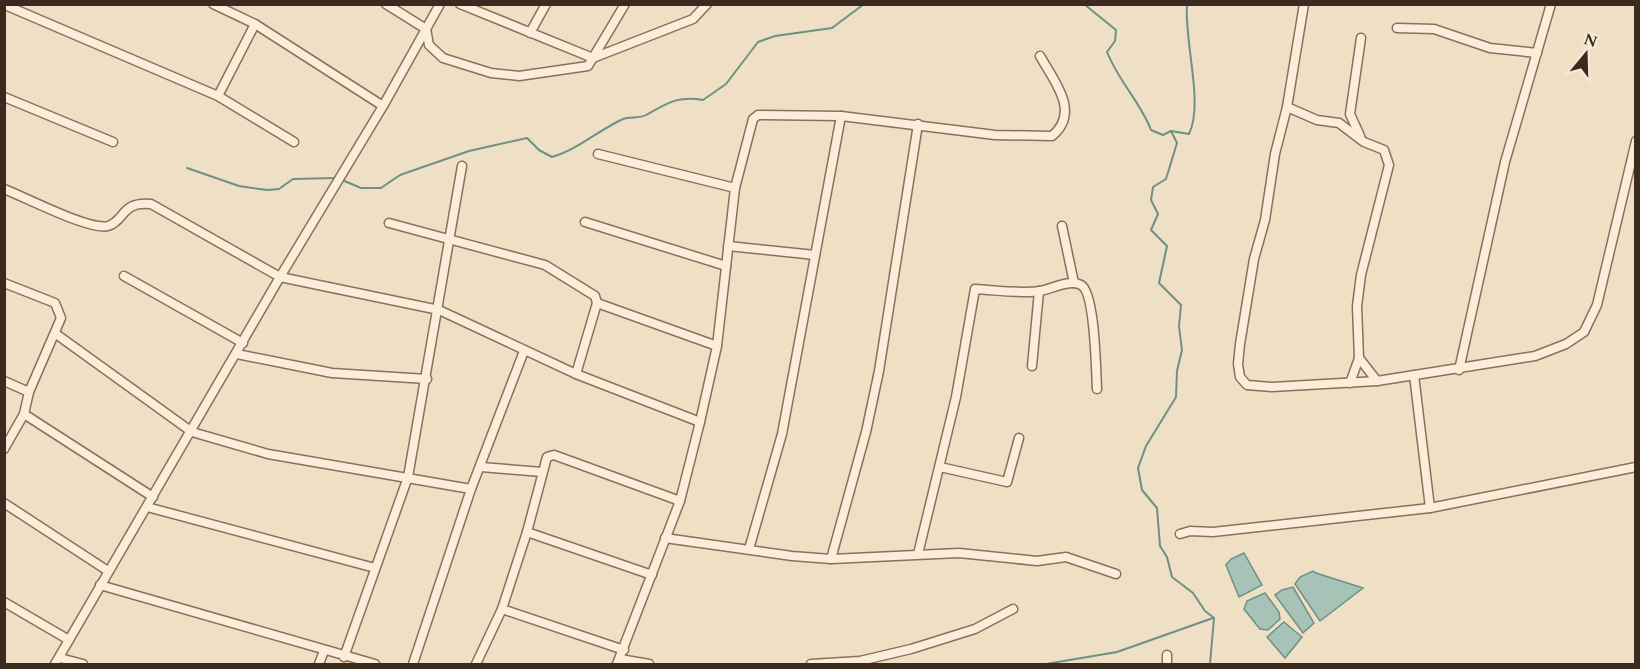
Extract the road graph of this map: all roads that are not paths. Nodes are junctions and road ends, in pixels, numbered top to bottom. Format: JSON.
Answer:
{"nodes":[{"id":1,"x":213,"y":4,"type":"edge"},
{"id":2,"x":386,"y":4,"type":"edge"},
{"id":3,"x":440,"y":4,"type":"edge"},
{"id":4,"x":460,"y":4,"type":"edge"},
{"id":5,"x":546,"y":4,"type":"edge"},
{"id":6,"x":625,"y":4,"type":"edge"},
{"id":7,"x":707,"y":4,"type":"edge"},
{"id":8,"x":1304,"y":4,"type":"edge"},
{"id":9,"x":1551,"y":4,"type":"edge"},
{"id":10,"x":5,"y":5,"type":"edge"},
{"id":11,"x":255,"y":24,"type":"junction"},
{"id":12,"x":1397,"y":28,"type":"dead end"},
{"id":13,"x":426,"y":29,"type":"junction"},
{"id":14,"x":530,"y":33,"type":"junction"},
{"id":15,"x":1361,"y":38,"type":"dead end"},
{"id":16,"x":1537,"y":53,"type":"junction"},
{"id":17,"x":1040,"y":56,"type":"dead end"},
{"id":18,"x":593,"y":58,"type":"junction"},
{"id":19,"x":218,"y":96,"type":"junction"},
{"id":20,"x":4,"y":97,"type":"edge"},
{"id":21,"x":383,"y":106,"type":"junction"},
{"id":22,"x":1287,"y":107,"type":"junction"},
{"id":23,"x":841,"y":116,"type":"junction"},
{"id":24,"x":918,"y":124,"type":"junction"},
{"id":25,"x":1364,"y":141,"type":"junction"},
{"id":26,"x":1635,"y":141,"type":"edge"},
{"id":27,"x":113,"y":142,"type":"dead end"},
{"id":28,"x":294,"y":142,"type":"dead end"},
{"id":29,"x":598,"y":154,"type":"dead end"},
{"id":30,"x":462,"y":166,"type":"dead end"},
{"id":31,"x":735,"y":188,"type":"junction"},
{"id":32,"x":4,"y":189,"type":"edge"},
{"id":33,"x":585,"y":222,"type":"dead end"},
{"id":34,"x":389,"y":223,"type":"dead end"},
{"id":35,"x":1062,"y":226,"type":"dead end"},
{"id":36,"x":450,"y":238,"type":"junction"},
{"id":37,"x":728,"y":246,"type":"junction"},
{"id":38,"x":815,"y":255,"type":"junction"},
{"id":39,"x":726,"y":266,"type":"junction"},
{"id":40,"x":124,"y":276,"type":"dead end"},
{"id":41,"x":280,"y":277,"type":"junction"},
{"id":42,"x":4,"y":283,"type":"edge"},
{"id":43,"x":1074,"y":283,"type":"junction"},
{"id":44,"x":1039,"y":291,"type":"junction"},
{"id":45,"x":597,"y":303,"type":"junction"},
{"id":46,"x":439,"y":310,"type":"junction"},
{"id":47,"x":56,"y":334,"type":"junction"},
{"id":48,"x":243,"y":343,"type":"junction"},
{"id":49,"x":717,"y":346,"type":"junction"},
{"id":50,"x":524,"y":351,"type":"junction"},
{"id":51,"x":237,"y":354,"type":"junction"},
{"id":52,"x":1359,"y":358,"type":"junction"},
{"id":53,"x":1032,"y":366,"type":"dead end"},
{"id":54,"x":1459,"y":370,"type":"junction"},
{"id":55,"x":576,"y":374,"type":"junction"},
{"id":56,"x":1414,"y":375,"type":"junction"},
{"id":57,"x":427,"y":379,"type":"junction"},
{"id":58,"x":4,"y":381,"type":"edge"},
{"id":59,"x":1377,"y":381,"type":"junction"},
{"id":60,"x":1350,"y":383,"type":"junction"},
{"id":61,"x":1097,"y":389,"type":"dead end"},
{"id":62,"x":29,"y":392,"type":"junction"},
{"id":63,"x":24,"y":414,"type":"junction"},
{"id":64,"x":700,"y":422,"type":"junction"},
{"id":65,"x":192,"y":432,"type":"junction"},
{"id":66,"x":1019,"y":438,"type":"dead end"},
{"id":67,"x":4,"y":449,"type":"edge"},
{"id":68,"x":1635,"y":466,"type":"edge"},
{"id":69,"x":481,"y":467,"type":"junction"},
{"id":70,"x":940,"y":467,"type":"junction"},
{"id":71,"x":542,"y":472,"type":"junction"},
{"id":72,"x":408,"y":477,"type":"junction"},
{"id":73,"x":471,"y":489,"type":"junction"},
{"id":74,"x":153,"y":497,"type":"junction"},
{"id":75,"x":680,"y":501,"type":"junction"},
{"id":76,"x":4,"y":503,"type":"edge"},
{"id":77,"x":147,"y":507,"type":"junction"},
{"id":78,"x":1430,"y":507,"type":"junction"},
{"id":79,"x":527,"y":532,"type":"junction"},
{"id":80,"x":1180,"y":534,"type":"dead end"},
{"id":81,"x":665,"y":538,"type":"junction"},
{"id":82,"x":749,"y":549,"type":"junction"},
{"id":83,"x":918,"y":554,"type":"junction"},
{"id":84,"x":831,"y":559,"type":"junction"},
{"id":85,"x":375,"y":568,"type":"junction"},
{"id":86,"x":108,"y":571,"type":"junction"},
{"id":87,"x":1116,"y":574,"type":"dead end"},
{"id":88,"x":652,"y":575,"type":"junction"},
{"id":89,"x":100,"y":585,"type":"junction"},
{"id":90,"x":4,"y":602,"type":"edge"},
{"id":91,"x":502,"y":609,"type":"junction"},
{"id":92,"x":1013,"y":609,"type":"dead end"},
{"id":93,"x":69,"y":640,"type":"junction"},
{"id":94,"x":624,"y":650,"type":"junction"},
{"id":95,"x":324,"y":651,"type":"junction"},
{"id":96,"x":1167,"y":655,"type":"dead end"},
{"id":97,"x":344,"y":657,"type":"junction"},
{"id":98,"x":58,"y":661,"type":"edge"},
{"id":99,"x":619,"y":662,"type":"edge"},
{"id":100,"x":83,"y":664,"type":"edge"},
{"id":101,"x":320,"y":664,"type":"edge"},
{"id":102,"x":375,"y":664,"type":"edge"},
{"id":103,"x":412,"y":664,"type":"edge"},
{"id":104,"x":476,"y":664,"type":"edge"},
{"id":105,"x":649,"y":664,"type":"edge"},
{"id":106,"x":811,"y":664,"type":"edge"},
{"id":107,"x":1167,"y":664,"type":"edge"}],
"edges":[{"from":1,"to":11,"type":"street"},
{"from":2,"to":13,"type":"street"},
{"from":3,"to":13,"type":"street"},
{"from":4,"to":14,"type":"street"},
{"from":5,"to":14,"type":"street"},
{"from":6,"to":18,"type":"street"},
{"from":7,"to":18,"type":"street"},
{"from":8,"to":22,"type":"street"},
{"from":9,"to":16,"type":"street"},
{"from":10,"to":19,"type":"street"},
{"from":11,"to":19,"type":"street"},
{"from":11,"to":21,"type":"street"},
{"from":12,"to":16,"type":"street"},
{"from":13,"to":18,"type":"street"},
{"from":13,"to":21,"type":"street"},
{"from":14,"to":18,"type":"street"},
{"from":15,"to":25,"type":"street"},
{"from":16,"to":54,"type":"street"},
{"from":17,"to":24,"type":"street"},
{"from":19,"to":28,"type":"street"},
{"from":20,"to":27,"type":"street"},
{"from":21,"to":41,"type":"street"},
{"from":22,"to":25,"type":"street"},
{"from":22,"to":60,"type":"street"},
{"from":23,"to":24,"type":"street"},
{"from":23,"to":31,"type":"street"},
{"from":23,"to":38,"type":"street"},
{"from":24,"to":84,"type":"street"},
{"from":25,"to":52,"type":"street"},
{"from":26,"to":54,"type":"street"},
{"from":29,"to":31,"type":"street"},
{"from":30,"to":36,"type":"street"},
{"from":31,"to":37,"type":"street"},
{"from":32,"to":41,"type":"street"},
{"from":33,"to":39,"type":"street"},
{"from":34,"to":36,"type":"street"},
{"from":35,"to":43,"type":"street"},
{"from":36,"to":45,"type":"street"},
{"from":36,"to":46,"type":"street"},
{"from":37,"to":38,"type":"street"},
{"from":37,"to":39,"type":"street"},
{"from":38,"to":82,"type":"street"},
{"from":39,"to":49,"type":"street"},
{"from":40,"to":48,"type":"street"},
{"from":41,"to":46,"type":"street"},
{"from":41,"to":48,"type":"street"},
{"from":42,"to":47,"type":"street"},
{"from":43,"to":44,"type":"street"},
{"from":43,"to":61,"type":"street"},
{"from":44,"to":53,"type":"street"},
{"from":44,"to":70,"type":"street"},
{"from":45,"to":49,"type":"street"},
{"from":45,"to":55,"type":"street"},
{"from":46,"to":50,"type":"street"},
{"from":46,"to":57,"type":"street"},
{"from":47,"to":62,"type":"street"},
{"from":47,"to":65,"type":"street"},
{"from":48,"to":51,"type":"street"},
{"from":49,"to":64,"type":"street"},
{"from":50,"to":55,"type":"street"},
{"from":50,"to":69,"type":"street"},
{"from":51,"to":57,"type":"street"},
{"from":51,"to":65,"type":"street"},
{"from":52,"to":59,"type":"street"},
{"from":52,"to":60,"type":"street"},
{"from":54,"to":56,"type":"street"},
{"from":55,"to":64,"type":"street"},
{"from":56,"to":59,"type":"street"},
{"from":56,"to":78,"type":"street"},
{"from":57,"to":72,"type":"street"},
{"from":58,"to":62,"type":"street"},
{"from":59,"to":60,"type":"street"},
{"from":62,"to":63,"type":"street"},
{"from":63,"to":67,"type":"street"},
{"from":63,"to":74,"type":"street"},
{"from":64,"to":75,"type":"street"},
{"from":65,"to":72,"type":"street"},
{"from":65,"to":74,"type":"street"},
{"from":66,"to":70,"type":"street"},
{"from":68,"to":78,"type":"street"},
{"from":69,"to":71,"type":"street"},
{"from":69,"to":73,"type":"street"},
{"from":70,"to":83,"type":"street"},
{"from":71,"to":75,"type":"street"},
{"from":71,"to":79,"type":"street"},
{"from":72,"to":73,"type":"street"},
{"from":72,"to":85,"type":"street"},
{"from":73,"to":103,"type":"street"},
{"from":74,"to":77,"type":"street"},
{"from":75,"to":81,"type":"street"},
{"from":76,"to":86,"type":"street"},
{"from":77,"to":85,"type":"street"},
{"from":77,"to":86,"type":"street"},
{"from":78,"to":80,"type":"street"},
{"from":79,"to":88,"type":"street"},
{"from":79,"to":91,"type":"street"},
{"from":81,"to":82,"type":"street"},
{"from":81,"to":88,"type":"street"},
{"from":82,"to":84,"type":"street"},
{"from":83,"to":84,"type":"street"},
{"from":83,"to":87,"type":"street"},
{"from":85,"to":97,"type":"street"},
{"from":86,"to":89,"type":"street"},
{"from":88,"to":94,"type":"street"},
{"from":89,"to":93,"type":"street"},
{"from":89,"to":95,"type":"street"},
{"from":90,"to":93,"type":"street"},
{"from":91,"to":94,"type":"street"},
{"from":91,"to":104,"type":"street"},
{"from":92,"to":106,"type":"street"},
{"from":93,"to":98,"type":"street"},
{"from":94,"to":99,"type":"street"},
{"from":95,"to":97,"type":"street"},
{"from":95,"to":101,"type":"street"},
{"from":96,"to":107,"type":"street"},
{"from":97,"to":102,"type":"street"},
{"from":98,"to":100,"type":"street"},
{"from":99,"to":105,"type":"street"}]}
